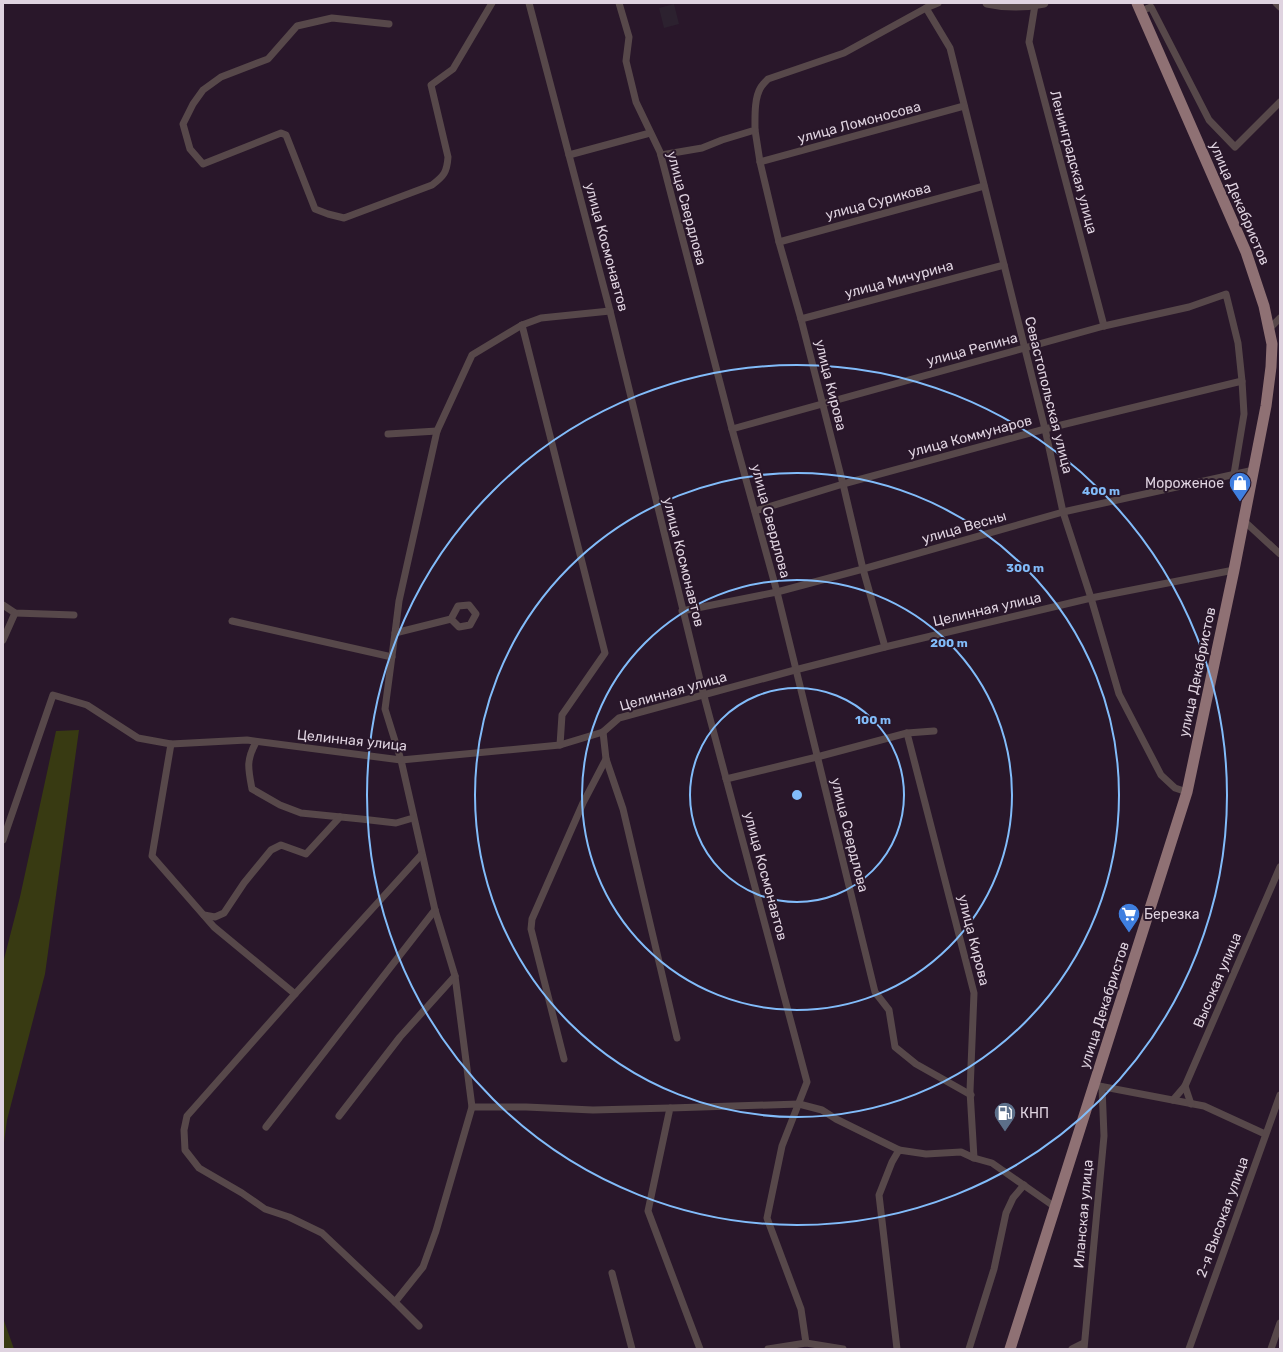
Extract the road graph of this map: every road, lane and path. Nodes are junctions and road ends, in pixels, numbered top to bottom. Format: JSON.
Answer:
{"nodes":[{"id":1,"x":492,"y":3,"type":"edge"},
{"id":2,"x":529,"y":3,"type":"edge"},
{"id":3,"x":619,"y":3,"type":"edge"},
{"id":4,"x":938,"y":3,"type":"edge"},
{"id":5,"x":987,"y":3,"type":"edge"},
{"id":6,"x":1276,"y":3,"type":"edge"},
{"id":7,"x":1039,"y":4,"type":"edge"},
{"id":8,"x":1139,"y":7,"type":"edge"},
{"id":9,"x":1280,"y":7,"type":"edge"},
{"id":10,"x":926,"y":8,"type":"junction"},
{"id":11,"x":389,"y":24,"type":"dead end"},
{"id":12,"x":1280,"y":102,"type":"edge"},
{"id":13,"x":964,"y":106,"type":"junction"},
{"id":14,"x":755,"y":130,"type":"junction"},
{"id":15,"x":650,"y":133,"type":"junction"},
{"id":16,"x":569,"y":155,"type":"junction"},
{"id":17,"x":661,"y":155,"type":"junction"},
{"id":18,"x":760,"y":162,"type":"junction"},
{"id":19,"x":984,"y":186,"type":"junction"},
{"id":20,"x":779,"y":242,"type":"junction"},
{"id":21,"x":1004,"y":265,"type":"junction"},
{"id":22,"x":610,"y":311,"type":"junction"},
{"id":23,"x":1280,"y":318,"type":"edge"},
{"id":24,"x":800,"y":319,"type":"junction"},
{"id":25,"x":522,"y":325,"type":"junction"},
{"id":26,"x":1104,"y":326,"type":"junction"},
{"id":27,"x":1269,"y":329,"type":"junction"},
{"id":28,"x":1024,"y":348,"type":"junction"},
{"id":29,"x":1242,"y":380,"type":"junction"},
{"id":30,"x":822,"y":404,"type":"junction"},
{"id":31,"x":732,"y":429,"type":"junction"},
{"id":32,"x":1045,"y":429,"type":"junction"},
{"id":33,"x":437,"y":431,"type":"junction"},
{"id":34,"x":388,"y":434,"type":"dead end"},
{"id":35,"x":1254,"y":470,"type":"junction"},
{"id":36,"x":1234,"y":474,"type":"junction"},
{"id":37,"x":844,"y":484,"type":"junction"},
{"id":38,"x":755,"y":511,"type":"junction"},
{"id":39,"x":1063,"y":512,"type":"junction"},
{"id":40,"x":1243,"y":520,"type":"junction"},
{"id":41,"x":1280,"y":554,"type":"edge"},
{"id":42,"x":863,"y":569,"type":"junction"},
{"id":43,"x":1234,"y":570,"type":"junction"},
{"id":44,"x":777,"y":592,"type":"junction"},
{"id":45,"x":1092,"y":598,"type":"junction"},
{"id":46,"x":3,"y":605,"type":"edge"},
{"id":47,"x":682,"y":611,"type":"junction"},
{"id":48,"x":15,"y":613,"type":"junction"},
{"id":49,"x":74,"y":615,"type":"dead end"},
{"id":50,"x":451,"y":619,"type":"dead end"},
{"id":51,"x":232,"y":621,"type":"dead end"},
{"id":52,"x":395,"y":633,"type":"junction"},
{"id":53,"x":3,"y":640,"type":"edge"},
{"id":54,"x":885,"y":647,"type":"junction"},
{"id":55,"x":392,"y":657,"type":"junction"},
{"id":56,"x":795,"y":670,"type":"junction"},
{"id":57,"x":704,"y":696,"type":"junction"},
{"id":58,"x":934,"y":731,"type":"dead end"},
{"id":59,"x":603,"y":732,"type":"junction"},
{"id":60,"x":907,"y":733,"type":"junction"},
{"id":61,"x":256,"y":742,"type":"junction"},
{"id":62,"x":171,"y":744,"type":"junction"},
{"id":63,"x":560,"y":745,"type":"junction"},
{"id":64,"x":817,"y":757,"type":"junction"},
{"id":65,"x":606,"y":759,"type":"junction"},
{"id":66,"x":401,"y":760,"type":"junction"},
{"id":67,"x":726,"y":779,"type":"junction"},
{"id":68,"x":1187,"y":792,"type":"junction"},
{"id":69,"x":340,"y":817,"type":"junction"},
{"id":70,"x":413,"y":818,"type":"junction"},
{"id":71,"x":3,"y":840,"type":"edge"},
{"id":72,"x":421,"y":855,"type":"junction"},
{"id":73,"x":1280,"y":867,"type":"edge"},
{"id":74,"x":435,"y":910,"type":"junction"},
{"id":75,"x":204,"y":915,"type":"junction"},
{"id":76,"x":455,"y":976,"type":"junction"},
{"id":77,"x":295,"y":994,"type":"junction"},
{"id":78,"x":677,"y":1038,"type":"dead end"},
{"id":79,"x":564,"y":1059,"type":"dead end"},
{"id":80,"x":1098,"y":1086,"type":"junction"},
{"id":81,"x":1185,"y":1086,"type":"junction"},
{"id":82,"x":1280,"y":1094,"type":"edge"},
{"id":83,"x":970,"y":1095,"type":"junction"},
{"id":84,"x":1173,"y":1100,"type":"junction"},
{"id":85,"x":799,"y":1104,"type":"junction"},
{"id":86,"x":1191,"y":1104,"type":"junction"},
{"id":87,"x":472,"y":1107,"type":"junction"},
{"id":88,"x":670,"y":1108,"type":"junction"},
{"id":89,"x":340,"y":1116,"type":"dead end"},
{"id":90,"x":266,"y":1127,"type":"dead end"},
{"id":91,"x":1265,"y":1134,"type":"junction"},
{"id":92,"x":899,"y":1150,"type":"junction"},
{"id":93,"x":974,"y":1158,"type":"junction"},
{"id":94,"x":1024,"y":1185,"type":"junction"},
{"id":95,"x":1055,"y":1207,"type":"junction"},
{"id":96,"x":612,"y":1274,"type":"dead end"},
{"id":97,"x":395,"y":1302,"type":"junction"},
{"id":98,"x":1280,"y":1323,"type":"edge"},
{"id":99,"x":419,"y":1326,"type":"dead end"},
{"id":100,"x":806,"y":1343,"type":"junction"},
{"id":101,"x":1084,"y":1346,"type":"edge"},
{"id":102,"x":632,"y":1349,"type":"edge"},
{"id":103,"x":700,"y":1349,"type":"edge"},
{"id":104,"x":768,"y":1349,"type":"edge"},
{"id":105,"x":843,"y":1349,"type":"edge"},
{"id":106,"x":897,"y":1349,"type":"edge"},
{"id":107,"x":969,"y":1349,"type":"edge"},
{"id":108,"x":1010,"y":1349,"type":"edge"},
{"id":109,"x":1072,"y":1349,"type":"edge"},
{"id":110,"x":1189,"y":1349,"type":"edge"},
{"id":111,"x":1271,"y":1349,"type":"edge"}],
"edges":[{"from":1,"to":11,"type":"street"},
{"from":2,"to":16,"type":"street","name":"улица Космонавтов"},
{"from":3,"to":15,"type":"street","name":"улица Свердлова"},
{"from":4,"to":10,"type":"street","name":"улица Кирова"},
{"from":5,"to":7,"type":"street"},
{"from":6,"to":9,"type":"street"},
{"from":7,"to":26,"type":"street","name":"Ленинградская улица"},
{"from":8,"to":12,"type":"street"},
{"from":8,"to":27,"type":"main road","name":"улица Декабристов"},
{"from":10,"to":13,"type":"street","name":"Севастопольская улица"},
{"from":10,"to":14,"type":"street","name":"улица Кирова"},
{"from":13,"to":18,"type":"street","name":"улица Ломоносова"},
{"from":13,"to":19,"type":"street","name":"Севастопольская улица"},
{"from":14,"to":17,"type":"street"},
{"from":14,"to":18,"type":"street","name":"улица Кирова"},
{"from":15,"to":16,"type":"street"},
{"from":15,"to":17,"type":"street","name":"улица Свердлова"},
{"from":16,"to":22,"type":"street","name":"улица Космонавтов"},
{"from":17,"to":31,"type":"street","name":"улица Свердлова"},
{"from":18,"to":20,"type":"street","name":"улица Кирова"},
{"from":19,"to":20,"type":"street","name":"улица Сурикова"},
{"from":19,"to":21,"type":"street","name":"Севастопольская улица"},
{"from":20,"to":24,"type":"street","name":"улица Кирова"},
{"from":21,"to":24,"type":"street","name":"улица Мичурина"},
{"from":21,"to":28,"type":"street","name":"Севастопольская улица"},
{"from":22,"to":25,"type":"street"},
{"from":22,"to":47,"type":"street","name":"улица Космонавтов"},
{"from":23,"to":27,"type":"street"},
{"from":24,"to":30,"type":"street","name":"улица Кирова"},
{"from":25,"to":33,"type":"street"},
{"from":25,"to":63,"type":"street"},
{"from":26,"to":28,"type":"street","name":"улица Репина"},
{"from":26,"to":29,"type":"street","name":"улица Репина"},
{"from":27,"to":35,"type":"main road","name":"улица Декабристов"},
{"from":28,"to":30,"type":"street","name":"улица Репина"},
{"from":28,"to":32,"type":"street","name":"Севастопольская улица"},
{"from":29,"to":32,"type":"street","name":"улица Коммунаров"},
{"from":29,"to":36,"type":"street"},
{"from":30,"to":31,"type":"street","name":"улица Репина"},
{"from":30,"to":37,"type":"street","name":"улица Кирова"},
{"from":31,"to":38,"type":"street","name":"улица Свердлова"},
{"from":32,"to":37,"type":"street","name":"улица Коммунаров"},
{"from":32,"to":39,"type":"street","name":"Севастопольская улица"},
{"from":33,"to":34,"type":"street"},
{"from":33,"to":52,"type":"street"},
{"from":35,"to":36,"type":"street","name":"улица Весны"},
{"from":35,"to":40,"type":"main road","name":"улица Декабристов"},
{"from":36,"to":39,"type":"street","name":"улица Весны"},
{"from":37,"to":38,"type":"street","name":"улица Коммунаров"},
{"from":37,"to":42,"type":"street","name":"улица Кирова"},
{"from":38,"to":44,"type":"street","name":"улица Свердлова"},
{"from":39,"to":42,"type":"street","name":"улица Весны"},
{"from":39,"to":45,"type":"street","name":"Севастопольская улица"},
{"from":40,"to":41,"type":"street"},
{"from":40,"to":43,"type":"main road","name":"улица Декабристов"},
{"from":42,"to":44,"type":"street","name":"улица Весны"},
{"from":42,"to":54,"type":"street","name":"улица Кирова"},
{"from":43,"to":45,"type":"street","name":"Целинная улица"},
{"from":43,"to":68,"type":"main road","name":"улица Декабристов"},
{"from":44,"to":47,"type":"street","name":"улица Весны"},
{"from":44,"to":56,"type":"street","name":"улица Свердлова"},
{"from":45,"to":54,"type":"street","name":"Целинная улица"},
{"from":45,"to":68,"type":"street","name":"Севастопольская улица"},
{"from":46,"to":48,"type":"street"},
{"from":47,"to":57,"type":"street","name":"улица Космонавтов"},
{"from":48,"to":49,"type":"street"},
{"from":48,"to":53,"type":"street"},
{"from":50,"to":52,"type":"street"},
{"from":51,"to":55,"type":"street"},
{"from":52,"to":55,"type":"street"},
{"from":54,"to":56,"type":"street","name":"Целинная улица"},
{"from":55,"to":66,"type":"street"},
{"from":56,"to":57,"type":"street","name":"Целинная улица"},
{"from":56,"to":64,"type":"street","name":"улица Свердлова"},
{"from":57,"to":59,"type":"street","name":"Целинная улица"},
{"from":57,"to":67,"type":"street","name":"улица Космонавтов"},
{"from":58,"to":60,"type":"street"},
{"from":59,"to":63,"type":"street","name":"Целинная улица"},
{"from":59,"to":65,"type":"street"},
{"from":60,"to":64,"type":"street"},
{"from":60,"to":83,"type":"street","name":"улица Кирова"},
{"from":61,"to":62,"type":"street","name":"Целинная улица"},
{"from":61,"to":66,"type":"street","name":"Целинная улица"},
{"from":61,"to":69,"type":"street"},
{"from":62,"to":71,"type":"street","name":"Целинная улица"},
{"from":62,"to":75,"type":"street"},
{"from":63,"to":66,"type":"street","name":"Целинная улица"},
{"from":64,"to":67,"type":"street"},
{"from":64,"to":83,"type":"street","name":"улица Свердлова"},
{"from":65,"to":78,"type":"street"},
{"from":65,"to":79,"type":"street"},
{"from":66,"to":70,"type":"street"},
{"from":67,"to":85,"type":"street","name":"улица Космонавтов"},
{"from":68,"to":80,"type":"main road","name":"улица Декабристов"},
{"from":69,"to":70,"type":"street"},
{"from":69,"to":75,"type":"street"},
{"from":70,"to":72,"type":"street"},
{"from":72,"to":74,"type":"street"},
{"from":72,"to":77,"type":"street"},
{"from":73,"to":81,"type":"street","name":"Высокая улица"},
{"from":74,"to":76,"type":"street"},
{"from":74,"to":90,"type":"street"},
{"from":75,"to":77,"type":"street"},
{"from":76,"to":87,"type":"street"},
{"from":76,"to":89,"type":"street"},
{"from":77,"to":97,"type":"street"},
{"from":80,"to":84,"type":"street"},
{"from":80,"to":95,"type":"main road","name":"улица Декабристов"},
{"from":80,"to":101,"type":"street","name":"Иланская улица"},
{"from":81,"to":84,"type":"street","name":"Высокая улица"},
{"from":81,"to":86,"type":"street"},
{"from":82,"to":91,"type":"street","name":"2-я Высокая улица"},
{"from":83,"to":93,"type":"street","name":"улица Кирова"},
{"from":84,"to":86,"type":"street"},
{"from":85,"to":88,"type":"street"},
{"from":85,"to":92,"type":"street"},
{"from":85,"to":100,"type":"street","name":"улица Космонавтов"},
{"from":86,"to":91,"type":"street"},
{"from":87,"to":88,"type":"street"},
{"from":87,"to":97,"type":"street"},
{"from":88,"to":103,"type":"street"},
{"from":91,"to":110,"type":"street","name":"2-я Высокая улица"},
{"from":92,"to":93,"type":"street"},
{"from":92,"to":106,"type":"street"},
{"from":93,"to":94,"type":"street"},
{"from":94,"to":95,"type":"street"},
{"from":94,"to":107,"type":"street"},
{"from":95,"to":108,"type":"main road","name":"улица Декабристов"},
{"from":96,"to":102,"type":"street"},
{"from":97,"to":99,"type":"street"},
{"from":98,"to":111,"type":"street"},
{"from":100,"to":104,"type":"street"},
{"from":100,"to":105,"type":"street"},
{"from":101,"to":109,"type":"street","name":"Иланская улица"}]}
